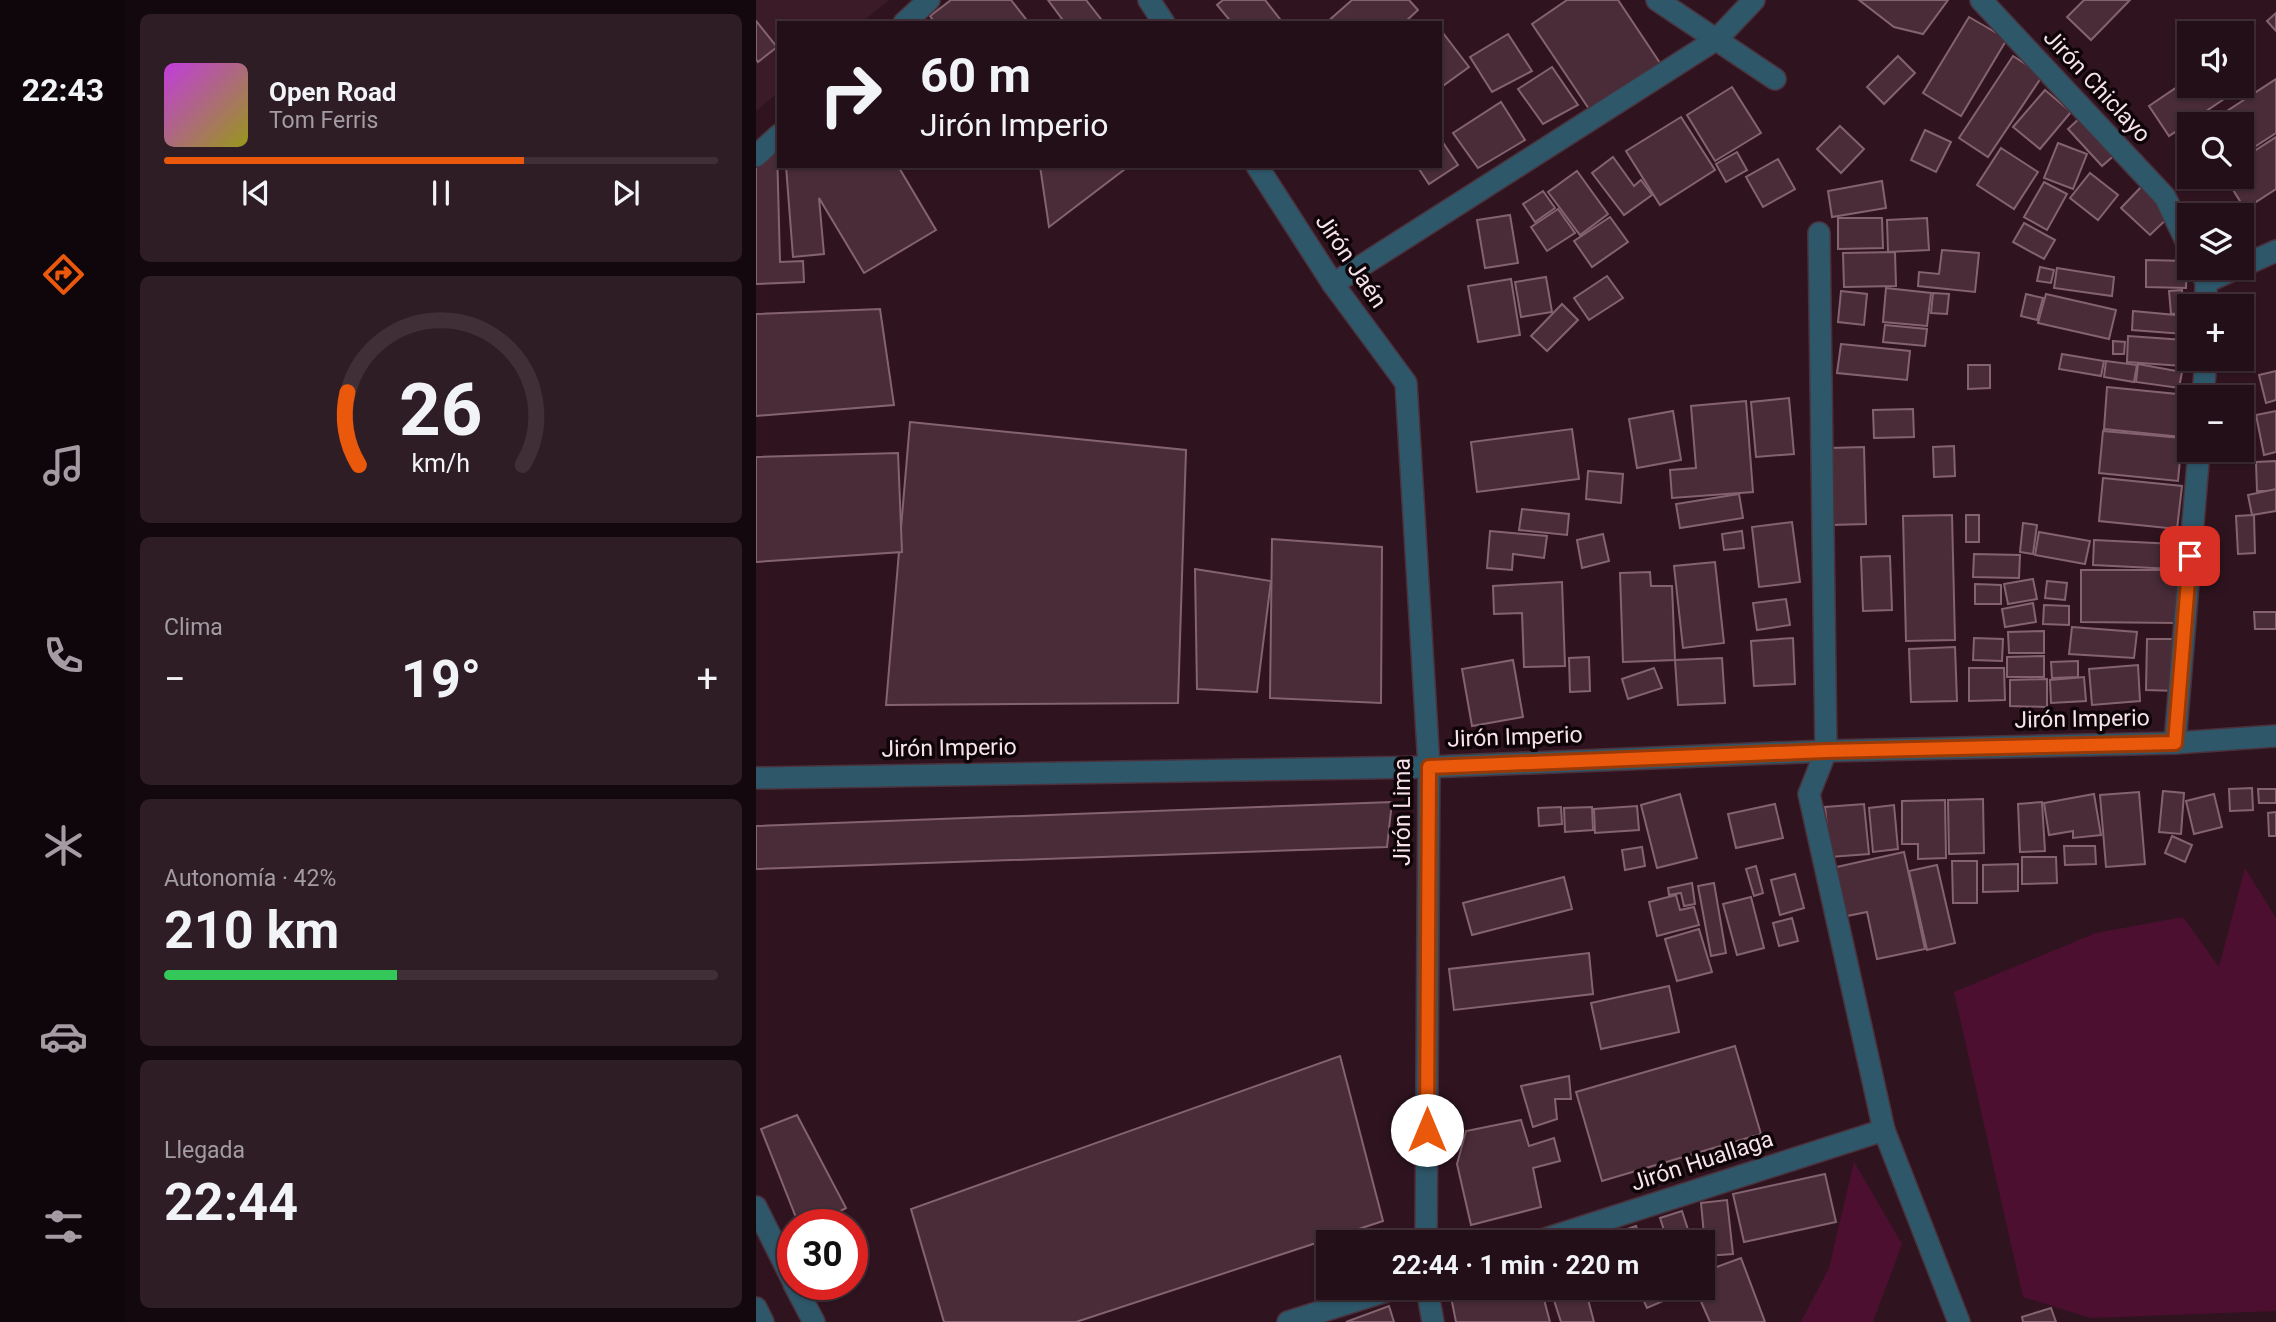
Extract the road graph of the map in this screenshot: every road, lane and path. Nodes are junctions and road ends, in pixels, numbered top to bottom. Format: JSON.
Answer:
{"nodes":[{"id":1,"x":929,"y":0,"type":"edge"},
{"id":2,"x":1149,"y":0,"type":"edge"},
{"id":3,"x":1657,"y":0,"type":"edge"},
{"id":4,"x":1754,"y":0,"type":"edge"},
{"id":5,"x":1981,"y":0,"type":"edge"},
{"id":6,"x":906,"y":21,"type":"edge"},
{"id":7,"x":1163,"y":21,"type":"edge"},
{"id":8,"x":1717,"y":40,"type":"junction"},
{"id":9,"x":1775,"y":79,"type":"dead end"},
{"id":10,"x":777,"y":137,"type":"edge"},
{"id":11,"x":756,"y":156,"type":"edge"},
{"id":12,"x":1258,"y":168,"type":"edge"},
{"id":13,"x":2177,"y":222,"type":"edge"},
{"id":14,"x":1819,"y":233,"type":"dead end"},
{"id":15,"x":2276,"y":251,"type":"edge"},
{"id":16,"x":2254,"y":261,"type":"edge"},
{"id":17,"x":1333,"y":284,"type":"junction"},
{"id":18,"x":1406,"y":383,"type":"joint"},
{"id":19,"x":2198,"y":462,"type":"edge"},
{"id":20,"x":2276,"y":736,"type":"edge"},
{"id":21,"x":2175,"y":743,"type":"junction"},
{"id":22,"x":1826,"y":751,"type":"junction"},
{"id":23,"x":1429,"y":767,"type":"junction"},
{"id":24,"x":756,"y":778,"type":"edge"},
{"id":25,"x":1884,"y":1130,"type":"junction"},
{"id":26,"x":756,"y":1207,"type":"edge"},
{"id":27,"x":1426,"y":1230,"type":"edge"},
{"id":28,"x":1573,"y":1230,"type":"edge"},
{"id":29,"x":777,"y":1249,"type":"edge"},
{"id":30,"x":803,"y":1300,"type":"edge"},
{"id":31,"x":1358,"y":1300,"type":"edge"},
{"id":32,"x":1429,"y":1300,"type":"edge"},
{"id":33,"x":756,"y":1308,"type":"edge"},
{"id":34,"x":763,"y":1322,"type":"edge"},
{"id":35,"x":814,"y":1322,"type":"edge"},
{"id":36,"x":1288,"y":1322,"type":"edge"},
{"id":37,"x":1433,"y":1322,"type":"edge"},
{"id":38,"x":1959,"y":1322,"type":"edge"}],
"edges":[{"from":1,"to":6,"type":"street"},
{"from":2,"to":7,"type":"street"},
{"from":3,"to":8,"type":"street"},
{"from":4,"to":8,"type":"street"},
{"from":5,"to":13,"type":"street","name":"Jirón Chiclayo"},
{"from":8,"to":9,"type":"street"},
{"from":8,"to":17,"type":"street"},
{"from":10,"to":11,"type":"street"},
{"from":12,"to":17,"type":"street","name":"Jirón Jaén"},
{"from":14,"to":22,"type":"street"},
{"from":15,"to":16,"type":"street"},
{"from":17,"to":18,"type":"street","name":"Jirón Jaén"},
{"from":18,"to":23,"type":"street","name":"Jirón Lima"},
{"from":19,"to":21,"type":"street"},
{"from":20,"to":21,"type":"street","name":"Jirón Imperio"},
{"from":21,"to":22,"type":"street","name":"Jirón Imperio"},
{"from":22,"to":23,"type":"street","name":"Jirón Imperio"},
{"from":22,"to":25,"type":"street"},
{"from":23,"to":24,"type":"street","name":"Jirón Imperio"},
{"from":23,"to":27,"type":"street","name":"Jirón Lima"},
{"from":25,"to":28,"type":"street","name":"Jirón Huallaga"},
{"from":25,"to":38,"type":"street"},
{"from":26,"to":29,"type":"street"},
{"from":30,"to":35,"type":"street"},
{"from":31,"to":36,"type":"street"},
{"from":32,"to":37,"type":"street"},
{"from":33,"to":34,"type":"street"}]}
